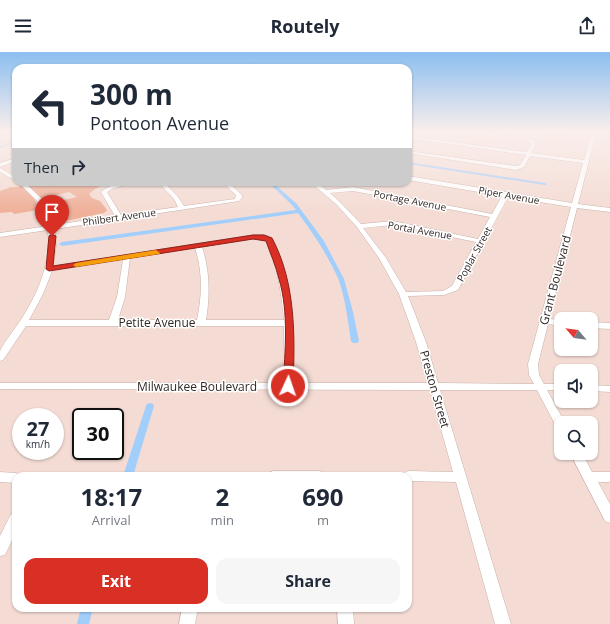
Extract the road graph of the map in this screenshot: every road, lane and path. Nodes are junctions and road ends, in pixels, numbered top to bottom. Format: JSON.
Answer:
{"nodes":[{"id":1,"x":446,"y":158,"type":"edge"},
{"id":2,"x":527,"y":158,"type":"edge"},
{"id":3,"x":555,"y":158,"type":"edge"},
{"id":4,"x":586,"y":158,"type":"edge"},
{"id":5,"x":12,"y":160,"type":"edge"},
{"id":6,"x":585,"y":162,"type":"junction"},
{"id":7,"x":0,"y":165,"type":"edge"},
{"id":8,"x":0,"y":170,"type":"edge"},
{"id":9,"x":12,"y":176,"type":"edge"},
{"id":10,"x":412,"y":179,"type":"edge"},
{"id":11,"x":26,"y":186,"type":"edge"},
{"id":12,"x":118,"y":186,"type":"edge"},
{"id":13,"x":164,"y":186,"type":"edge"},
{"id":14,"x":229,"y":186,"type":"edge"},
{"id":15,"x":318,"y":186,"type":"edge"},
{"id":16,"x":325,"y":192,"type":"junction"},
{"id":17,"x":506,"y":194,"type":"junction"},
{"id":18,"x":574,"y":205,"type":"junction"},
{"id":19,"x":182,"y":208,"type":"junction"},
{"id":20,"x":610,"y":210,"type":"edge"},
{"id":21,"x":118,"y":216,"type":"junction"},
{"id":22,"x":495,"y":216,"type":"junction"},
{"id":23,"x":51,"y":226,"type":"junction"},
{"id":24,"x":359,"y":226,"type":"junction"},
{"id":25,"x":0,"y":235,"type":"edge"},
{"id":26,"x":480,"y":241,"type":"junction"},
{"id":27,"x":198,"y":246,"type":"junction"},
{"id":28,"x":126,"y":257,"type":"junction"},
{"id":29,"x":49,"y":269,"type":"junction"},
{"id":30,"x":403,"y":294,"type":"junction"},
{"id":31,"x":544,"y":321,"type":"junction"},
{"id":32,"x":113,"y":322,"type":"junction"},
{"id":33,"x":201,"y":322,"type":"junction"},
{"id":34,"x":554,"y":322,"type":"edge"},
{"id":35,"x":25,"y":323,"type":"junction"},
{"id":36,"x":288,"y":323,"type":"junction"},
{"id":37,"x":598,"y":325,"type":"edge"},
{"id":38,"x":610,"y":326,"type":"edge"},
{"id":39,"x":0,"y":358,"type":"edge"},
{"id":40,"x":0,"y":386,"type":"edge"},
{"id":41,"x":288,"y":386,"type":"junction"},
{"id":42,"x":434,"y":386,"type":"junction"},
{"id":43,"x":541,"y":387,"type":"junction"},
{"id":44,"x":554,"y":387,"type":"edge"},
{"id":45,"x":598,"y":388,"type":"edge"},
{"id":46,"x":610,"y":389,"type":"edge"},
{"id":47,"x":556,"y":416,"type":"edge"},
{"id":48,"x":580,"y":460,"type":"edge"},
{"id":49,"x":412,"y":476,"type":"edge"},
{"id":50,"x":0,"y":477,"type":"edge"},
{"id":51,"x":460,"y":477,"type":"junction"},
{"id":52,"x":589,"y":477,"type":"junction"},
{"id":53,"x":610,"y":477,"type":"edge"},
{"id":54,"x":12,"y":478,"type":"edge"},
{"id":55,"x":610,"y":517,"type":"edge"},
{"id":56,"x":12,"y":526,"type":"edge"},
{"id":57,"x":0,"y":550,"type":"edge"},
{"id":58,"x":189,"y":612,"type":"edge"},
{"id":59,"x":345,"y":612,"type":"edge"},
{"id":60,"x":187,"y":624,"type":"edge"},
{"id":61,"x":346,"y":624,"type":"edge"},
{"id":62,"x":503,"y":624,"type":"edge"}],
"edges":[{"from":1,"to":2,"type":"street"},
{"from":3,"to":6,"type":"street"},
{"from":4,"to":6,"type":"street","name":"Grant Boulevard"},
{"from":5,"to":7,"type":"street"},
{"from":6,"to":18,"type":"street","name":"Grant Boulevard"},
{"from":8,"to":9,"type":"street"},
{"from":10,"to":17,"type":"street","name":"Piper Avenue"},
{"from":11,"to":23,"type":"street"},
{"from":12,"to":21,"type":"street"},
{"from":13,"to":19,"type":"street"},
{"from":14,"to":19,"type":"street","name":"Philbert Avenue"},
{"from":15,"to":16,"type":"street","name":"Preston Street"},
{"from":16,"to":22,"type":"street","name":"Portage Avenue"},
{"from":16,"to":24,"type":"street","name":"Preston Street"},
{"from":17,"to":18,"type":"street","name":"Piper Avenue"},
{"from":17,"to":22,"type":"street","name":"Poplar Street"},
{"from":18,"to":20,"type":"street","name":"Piper Avenue"},
{"from":18,"to":31,"type":"street","name":"Grant Boulevard"},
{"from":19,"to":21,"type":"street","name":"Philbert Avenue"},
{"from":21,"to":23,"type":"street","name":"Philbert Avenue"},
{"from":22,"to":26,"type":"street","name":"Poplar Street"},
{"from":23,"to":25,"type":"street","name":"Philbert Avenue"},
{"from":23,"to":29,"type":"street"},
{"from":24,"to":26,"type":"street","name":"Portal Avenue"},
{"from":24,"to":30,"type":"street","name":"Preston Street"},
{"from":26,"to":30,"type":"street","name":"Poplar Street"},
{"from":27,"to":28,"type":"street"},
{"from":27,"to":33,"type":"street"},
{"from":27,"to":36,"type":"street"},
{"from":28,"to":29,"type":"street"},
{"from":28,"to":32,"type":"street"},
{"from":29,"to":35,"type":"street"},
{"from":30,"to":42,"type":"street","name":"Preston Street"},
{"from":31,"to":34,"type":"street"},
{"from":31,"to":43,"type":"street","name":"Grant Boulevard"},
{"from":32,"to":33,"type":"street","name":"Petite Avenue"},
{"from":32,"to":35,"type":"street","name":"Petite Avenue"},
{"from":33,"to":36,"type":"street","name":"Petite Avenue"},
{"from":35,"to":39,"type":"street"},
{"from":36,"to":41,"type":"street"},
{"from":37,"to":38,"type":"street"},
{"from":40,"to":41,"type":"street","name":"Milwaukee Boulevard"},
{"from":41,"to":42,"type":"street","name":"Milwaukee Boulevard"},
{"from":42,"to":43,"type":"street","name":"Milwaukee Boulevard"},
{"from":42,"to":51,"type":"street","name":"Preston Street"},
{"from":43,"to":44,"type":"street","name":"Milwaukee Boulevard"},
{"from":43,"to":47,"type":"street","name":"Grant Boulevard"},
{"from":45,"to":46,"type":"street"},
{"from":48,"to":52,"type":"street"},
{"from":49,"to":51,"type":"street"},
{"from":50,"to":54,"type":"street"},
{"from":51,"to":62,"type":"street","name":"Preston Street"},
{"from":52,"to":53,"type":"street"},
{"from":52,"to":55,"type":"street"},
{"from":56,"to":57,"type":"street"},
{"from":58,"to":60,"type":"street"},
{"from":59,"to":61,"type":"street"}]}
